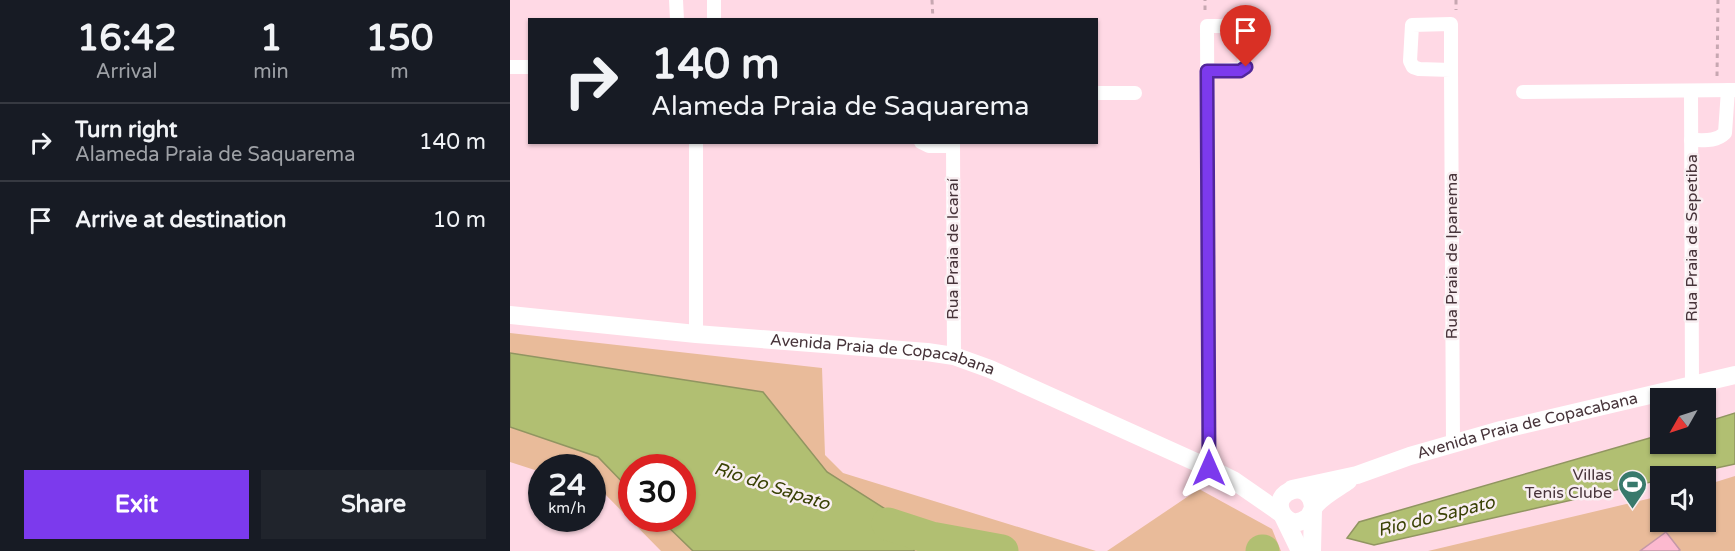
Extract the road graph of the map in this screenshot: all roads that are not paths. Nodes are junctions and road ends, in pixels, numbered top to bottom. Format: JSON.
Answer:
{"nodes":[{"id":1,"x":676,"y":0,"type":"edge"},
{"id":2,"x":714,"y":0,"type":"edge"},
{"id":3,"x":677,"y":18,"type":"edge"},
{"id":4,"x":714,"y":18,"type":"edge"},
{"id":5,"x":510,"y":67,"type":"edge"},
{"id":6,"x":528,"y":67,"type":"edge"},
{"id":7,"x":1451,"y":70,"type":"dead end"},
{"id":8,"x":1207,"y":71,"type":"dead end"},
{"id":9,"x":1727,"y":90,"type":"edge"},
{"id":10,"x":1691,"y":91,"type":"junction"},
{"id":11,"x":1523,"y":92,"type":"dead end"},
{"id":12,"x":1098,"y":93,"type":"edge"},
{"id":13,"x":1136,"y":93,"type":"dead end"},
{"id":14,"x":1691,"y":140,"type":"junction"},
{"id":15,"x":696,"y":144,"type":"edge"},
{"id":16,"x":925,"y":144,"type":"edge"},
{"id":17,"x":953,"y":144,"type":"edge"},
{"id":18,"x":510,"y":315,"type":"edge"},
{"id":19,"x":696,"y":334,"type":"junction"},
{"id":20,"x":954,"y":356,"type":"junction"},
{"id":21,"x":1735,"y":375,"type":"edge"},
{"id":22,"x":1692,"y":385,"type":"junction"},
{"id":23,"x":1453,"y":442,"type":"junction"},
{"id":24,"x":1209,"y":468,"type":"junction"},
{"id":25,"x":1358,"y":475,"type":"junction"},
{"id":26,"x":1233,"y":480,"type":"junction"},
{"id":27,"x":1291,"y":490,"type":"junction"},
{"id":28,"x":1313,"y":509,"type":"junction"},
{"id":29,"x":1283,"y":514,"type":"junction"},
{"id":30,"x":1300,"y":551,"type":"edge"},
{"id":31,"x":1312,"y":551,"type":"edge"}],
"edges":[{"from":1,"to":3,"type":"street"},
{"from":2,"to":4,"type":"street"},
{"from":5,"to":6,"type":"street"},
{"from":7,"to":23,"type":"street","name":"Rua Praia de Ipanema"},
{"from":8,"to":24,"type":"street"},
{"from":9,"to":10,"type":"street"},
{"from":9,"to":14,"type":"street"},
{"from":10,"to":11,"type":"street"},
{"from":10,"to":14,"type":"street","name":"Rua Praia de Sepetiba"},
{"from":12,"to":13,"type":"street"},
{"from":14,"to":22,"type":"street","name":"Rua Praia de Sepetiba"},
{"from":15,"to":19,"type":"street"},
{"from":16,"to":17,"type":"street"},
{"from":17,"to":20,"type":"street","name":"Rua Praia de Icaraí"},
{"from":18,"to":19,"type":"street","name":"Avenida Praia de Copacabana"},
{"from":19,"to":20,"type":"street","name":"Avenida Praia de Copacabana"},
{"from":20,"to":24,"type":"street","name":"Avenida Praia de Copacabana"},
{"from":21,"to":22,"type":"street","name":"Avenida Praia de Copacabana"},
{"from":22,"to":23,"type":"street","name":"Avenida Praia de Copacabana"},
{"from":23,"to":25,"type":"street","name":"Avenida Praia de Copacabana"},
{"from":24,"to":26,"type":"street","name":"Avenida Praia de Copacabana"},
{"from":25,"to":27,"type":"street","name":"Avenida Praia de Copacabana"},
{"from":25,"to":28,"type":"street","name":"Avenida Praia de Copacabana"},
{"from":26,"to":27,"type":"street","name":"Avenida Praia de Copacabana"},
{"from":26,"to":29,"type":"street","name":"Avenida Praia de Copacabana"},
{"from":27,"to":28,"type":"street"},
{"from":27,"to":29,"type":"street"},
{"from":28,"to":29,"type":"street"},
{"from":28,"to":31,"type":"street"},
{"from":29,"to":30,"type":"street"}]}
